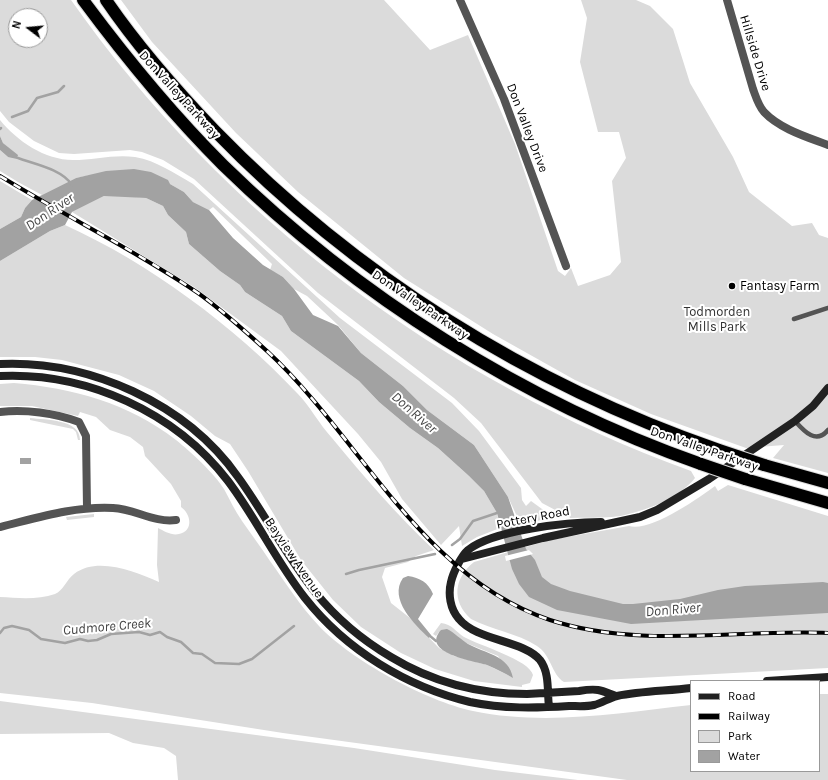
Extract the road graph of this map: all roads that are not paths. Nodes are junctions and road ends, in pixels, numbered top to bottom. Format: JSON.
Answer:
{"nodes":[{"id":1,"x":83,"y":0,"type":"edge"},
{"id":2,"x":106,"y":0,"type":"edge"},
{"id":3,"x":460,"y":0,"type":"edge"},
{"id":4,"x":727,"y":0,"type":"edge"},
{"id":5,"x":828,"y":145,"type":"edge"},
{"id":6,"x":566,"y":266,"type":"dead end"},
{"id":7,"x":828,"y":308,"type":"edge"},
{"id":8,"x":794,"y":319,"type":"dead end"},
{"id":9,"x":0,"y":364,"type":"edge"},
{"id":10,"x":0,"y":376,"type":"edge"},
{"id":11,"x":828,"y":388,"type":"edge"},
{"id":12,"x":0,"y":412,"type":"edge"},
{"id":13,"x":795,"y":421,"type":"junction"},
{"id":14,"x":828,"y":430,"type":"edge"},
{"id":15,"x":828,"y":483,"type":"edge"},
{"id":16,"x":828,"y":503,"type":"edge"},
{"id":17,"x":87,"y":508,"type":"junction"},
{"id":18,"x":176,"y":520,"type":"dead end"},
{"id":19,"x":615,"y":522,"type":"junction"},
{"id":20,"x":0,"y":527,"type":"edge"},
{"id":21,"x":462,"y":559,"type":"junction"},
{"id":22,"x":828,"y":677,"type":"edge"},
{"id":23,"x":782,"y":680,"type":"edge"},
{"id":24,"x":690,"y":688,"type":"edge"},
{"id":25,"x":547,"y":692,"type":"junction"},
{"id":26,"x":616,"y":696,"type":"junction"},
{"id":27,"x":549,"y":707,"type":"junction"}],
"edges":[{"from":1,"to":16,"type":"highway","name":"Don Valley Parkway","bridge":true},
{"from":2,"to":15,"type":"highway","name":"Don Valley Parkway","bridge":true},
{"from":3,"to":6,"type":"street","name":"Don Valley Drive"},
{"from":4,"to":5,"type":"street","name":"Hillside Drive"},
{"from":7,"to":8,"type":"lane"},
{"from":9,"to":25,"type":"main road","name":"Bayview Avenue"},
{"from":10,"to":27,"type":"main road","name":"Bayview Avenue"},
{"from":11,"to":13,"type":"main road","name":"Pottery Road"},
{"from":12,"to":17,"type":"street"},
{"from":13,"to":14,"type":"lane"},
{"from":13,"to":19,"type":"main road","name":"Pottery Road"},
{"from":17,"to":18,"type":"street"},
{"from":17,"to":20,"type":"street"},
{"from":19,"to":21,"type":"main road","name":"Pottery Road"},
{"from":19,"to":21,"type":"main road","name":"Pottery Road"},
{"from":21,"to":25,"type":"main road","name":"Pottery Road"},
{"from":22,"to":23,"type":"main road"},
{"from":24,"to":26,"type":"main road","name":"Bayview Avenue"},
{"from":25,"to":26,"type":"main road","name":"Bayview Avenue"},
{"from":25,"to":27,"type":"main road","name":"Pottery Road"},
{"from":26,"to":27,"type":"main road","name":"Bayview Avenue"}]}
